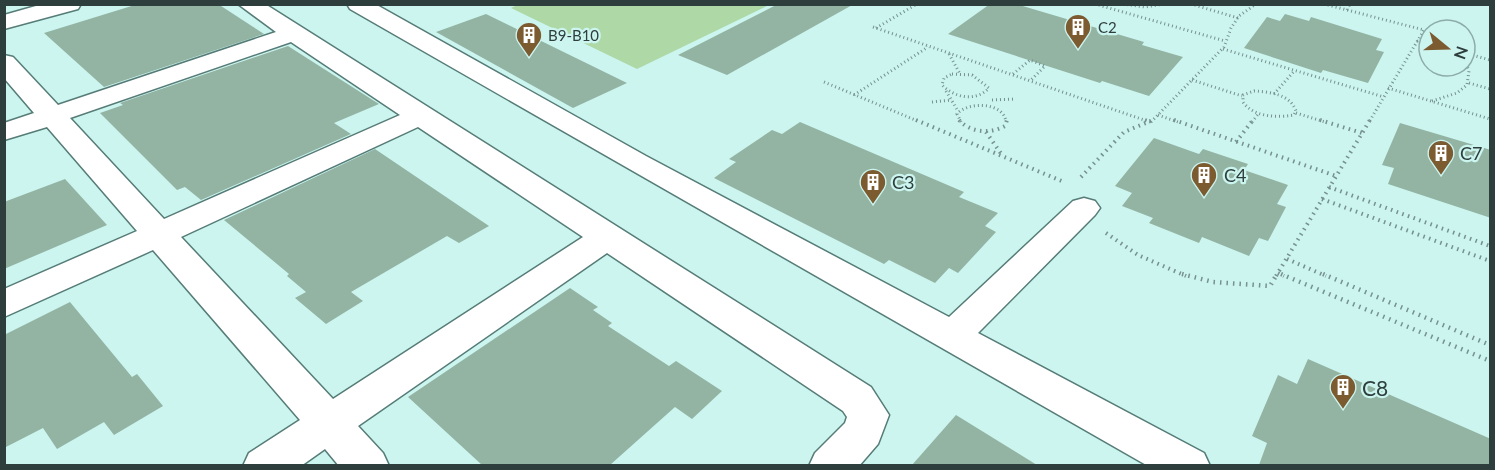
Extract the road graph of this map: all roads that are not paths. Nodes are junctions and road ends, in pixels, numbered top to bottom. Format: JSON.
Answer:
{"nodes":[{"id":1,"x":70,"y":4,"type":"edge"},
{"id":2,"x":249,"y":4,"type":"edge"},
{"id":3,"x":358,"y":4,"type":"edge"},
{"id":4,"x":4,"y":22,"type":"edge"},
{"id":5,"x":292,"y":34,"type":"junction"},
{"id":6,"x":4,"y":62,"type":"edge"},
{"id":7,"x":53,"y":116,"type":"junction"},
{"id":8,"x":419,"y":116,"type":"junction"},
{"id":9,"x":4,"y":132,"type":"edge"},
{"id":10,"x":1083,"y":198,"type":"road end"},
{"id":11,"x":158,"y":234,"type":"junction"},
{"id":12,"x":606,"y":238,"type":"junction"},
{"id":13,"x":4,"y":304,"type":"edge"},
{"id":14,"x":952,"y":336,"type":"junction"},
{"id":15,"x":329,"y":424,"type":"junction"},
{"id":16,"x":265,"y":465,"type":"edge"},
{"id":17,"x":367,"y":465,"type":"edge"},
{"id":18,"x":831,"y":465,"type":"edge"},
{"id":19,"x":1188,"y":465,"type":"edge"}],
"edges":[{"from":1,"to":4,"type":"street"},
{"from":2,"to":5,"type":"street"},
{"from":3,"to":14,"type":"street"},
{"from":5,"to":7,"type":"street"},
{"from":5,"to":8,"type":"street"},
{"from":6,"to":7,"type":"street"},
{"from":7,"to":9,"type":"street"},
{"from":7,"to":11,"type":"street"},
{"from":8,"to":11,"type":"street"},
{"from":8,"to":12,"type":"street"},
{"from":10,"to":14,"type":"street"},
{"from":11,"to":13,"type":"street"},
{"from":11,"to":15,"type":"street"},
{"from":12,"to":15,"type":"street"},
{"from":12,"to":18,"type":"street"},
{"from":14,"to":19,"type":"street"},
{"from":15,"to":16,"type":"street"},
{"from":15,"to":17,"type":"street"}]}
